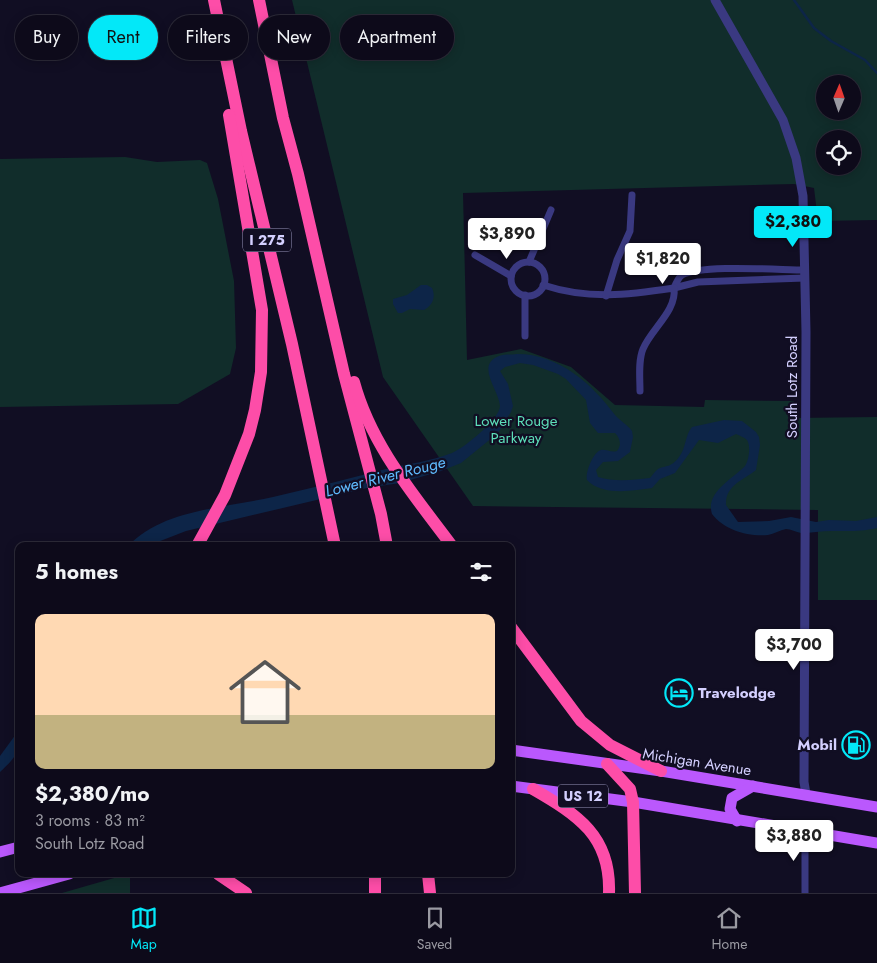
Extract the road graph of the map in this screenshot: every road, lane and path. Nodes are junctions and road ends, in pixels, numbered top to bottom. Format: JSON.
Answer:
{"nodes":[{"id":1,"x":214,"y":0,"type":"edge"},
{"id":2,"x":259,"y":0,"type":"edge"},
{"id":3,"x":715,"y":0,"type":"edge"},
{"id":4,"x":216,"y":15,"type":"edge"},
{"id":5,"x":221,"y":60,"type":"edge"},
{"id":6,"x":225,"y":60,"type":"edge"},
{"id":7,"x":298,"y":174,"type":"junction"},
{"id":8,"x":632,"y":195,"type":"dead end"},
{"id":9,"x":551,"y":210,"type":"dead end"},
{"id":10,"x":475,"y":255,"type":"dead end"},
{"id":11,"x":529,"y":262,"type":"junction"},
{"id":12,"x":805,"y":274,"type":"junction"},
{"id":13,"x":511,"y":276,"type":"junction"},
{"id":14,"x":544,"y":285,"type":"junction"},
{"id":15,"x":674,"y":288,"type":"junction"},
{"id":16,"x":525,"y":295,"type":"junction"},
{"id":17,"x":606,"y":296,"type":"junction"},
{"id":18,"x":525,"y":336,"type":"dead end"},
{"id":19,"x":640,"y":392,"type":"dead end"},
{"id":20,"x":199,"y":542,"type":"edge"},
{"id":21,"x":334,"y":542,"type":"edge"},
{"id":22,"x":386,"y":542,"type":"edge"},
{"id":23,"x":449,"y":542,"type":"edge"},
{"id":24,"x":515,"y":632,"type":"edge"},
{"id":25,"x":515,"y":751,"type":"edge"},
{"id":26,"x":606,"y":764,"type":"junction"},
{"id":27,"x":661,"y":771,"type":"junction"},
{"id":28,"x":753,"y":786,"type":"junction"},
{"id":29,"x":515,"y":787,"type":"edge"},
{"id":30,"x":533,"y":789,"type":"junction"},
{"id":31,"x":806,"y":794,"type":"junction"},
{"id":32,"x":633,"y":802,"type":"junction"},
{"id":33,"x":877,"y":807,"type":"edge"},
{"id":34,"x":737,"y":821,"type":"junction"},
{"id":35,"x":805,"y":832,"type":"junction"},
{"id":36,"x":877,"y":843,"type":"edge"},
{"id":37,"x":15,"y":848,"type":"edge"},
{"id":38,"x":0,"y":852,"type":"edge"},
{"id":39,"x":56,"y":877,"type":"edge"},
{"id":40,"x":222,"y":877,"type":"edge"},
{"id":41,"x":375,"y":877,"type":"edge"},
{"id":42,"x":424,"y":877,"type":"edge"},
{"id":43,"x":428,"y":877,"type":"edge"},
{"id":44,"x":0,"y":893,"type":"edge"},
{"id":45,"x":246,"y":893,"type":"edge"},
{"id":46,"x":375,"y":893,"type":"edge"},
{"id":47,"x":423,"y":893,"type":"edge"},
{"id":48,"x":430,"y":893,"type":"edge"},
{"id":49,"x":609,"y":893,"type":"edge"},
{"id":50,"x":635,"y":893,"type":"edge"},
{"id":51,"x":805,"y":893,"type":"edge"}],
"edges":[{"from":1,"to":4,"type":"highway","number":"I 275"},
{"from":2,"to":7,"type":"highway","number":"I 275"},
{"from":3,"to":12,"type":"street","name":"South Lotz Road"},
{"from":5,"to":20,"type":"highway"},
{"from":6,"to":21,"type":"highway","number":"I 275"},
{"from":7,"to":22,"type":"highway","number":"I 275"},
{"from":7,"to":23,"type":"highway"},
{"from":8,"to":17,"type":"street"},
{"from":9,"to":11,"type":"street"},
{"from":10,"to":13,"type":"street"},
{"from":11,"to":13,"type":"street"},
{"from":11,"to":14,"type":"street"},
{"from":12,"to":15,"type":"street"},
{"from":12,"to":15,"type":"street"},
{"from":12,"to":31,"type":"street","name":"South Lotz Road"},
{"from":13,"to":16,"type":"street"},
{"from":14,"to":16,"type":"street"},
{"from":14,"to":17,"type":"street"},
{"from":15,"to":17,"type":"street"},
{"from":15,"to":19,"type":"street"},
{"from":16,"to":18,"type":"street"},
{"from":24,"to":27,"type":"highway"},
{"from":25,"to":26,"type":"main road","name":"Michigan Avenue","number":"US 12"},
{"from":26,"to":27,"type":"main road","name":"Michigan Avenue","number":"US 12"},
{"from":26,"to":32,"type":"highway"},
{"from":27,"to":28,"type":"main road","name":"Michigan Avenue","number":"US 12"},
{"from":28,"to":31,"type":"main road","name":"Michigan Avenue","number":"US 12"},
{"from":28,"to":34,"type":"main road"},
{"from":29,"to":30,"type":"main road","number":"US 12"},
{"from":30,"to":32,"type":"main road","number":"US 12"},
{"from":30,"to":49,"type":"highway"},
{"from":31,"to":33,"type":"main road","name":"Michigan Avenue","number":"US 12"},
{"from":32,"to":34,"type":"main road","number":"US 12"},
{"from":32,"to":50,"type":"highway"},
{"from":34,"to":35,"type":"main road","number":"US 12"},
{"from":35,"to":36,"type":"main road","number":"US 12"},
{"from":35,"to":51,"type":"street"},
{"from":37,"to":38,"type":"main road"},
{"from":39,"to":44,"type":"main road"},
{"from":40,"to":45,"type":"highway"},
{"from":41,"to":46,"type":"highway"},
{"from":42,"to":47,"type":"highway"},
{"from":43,"to":48,"type":"highway"}]}
